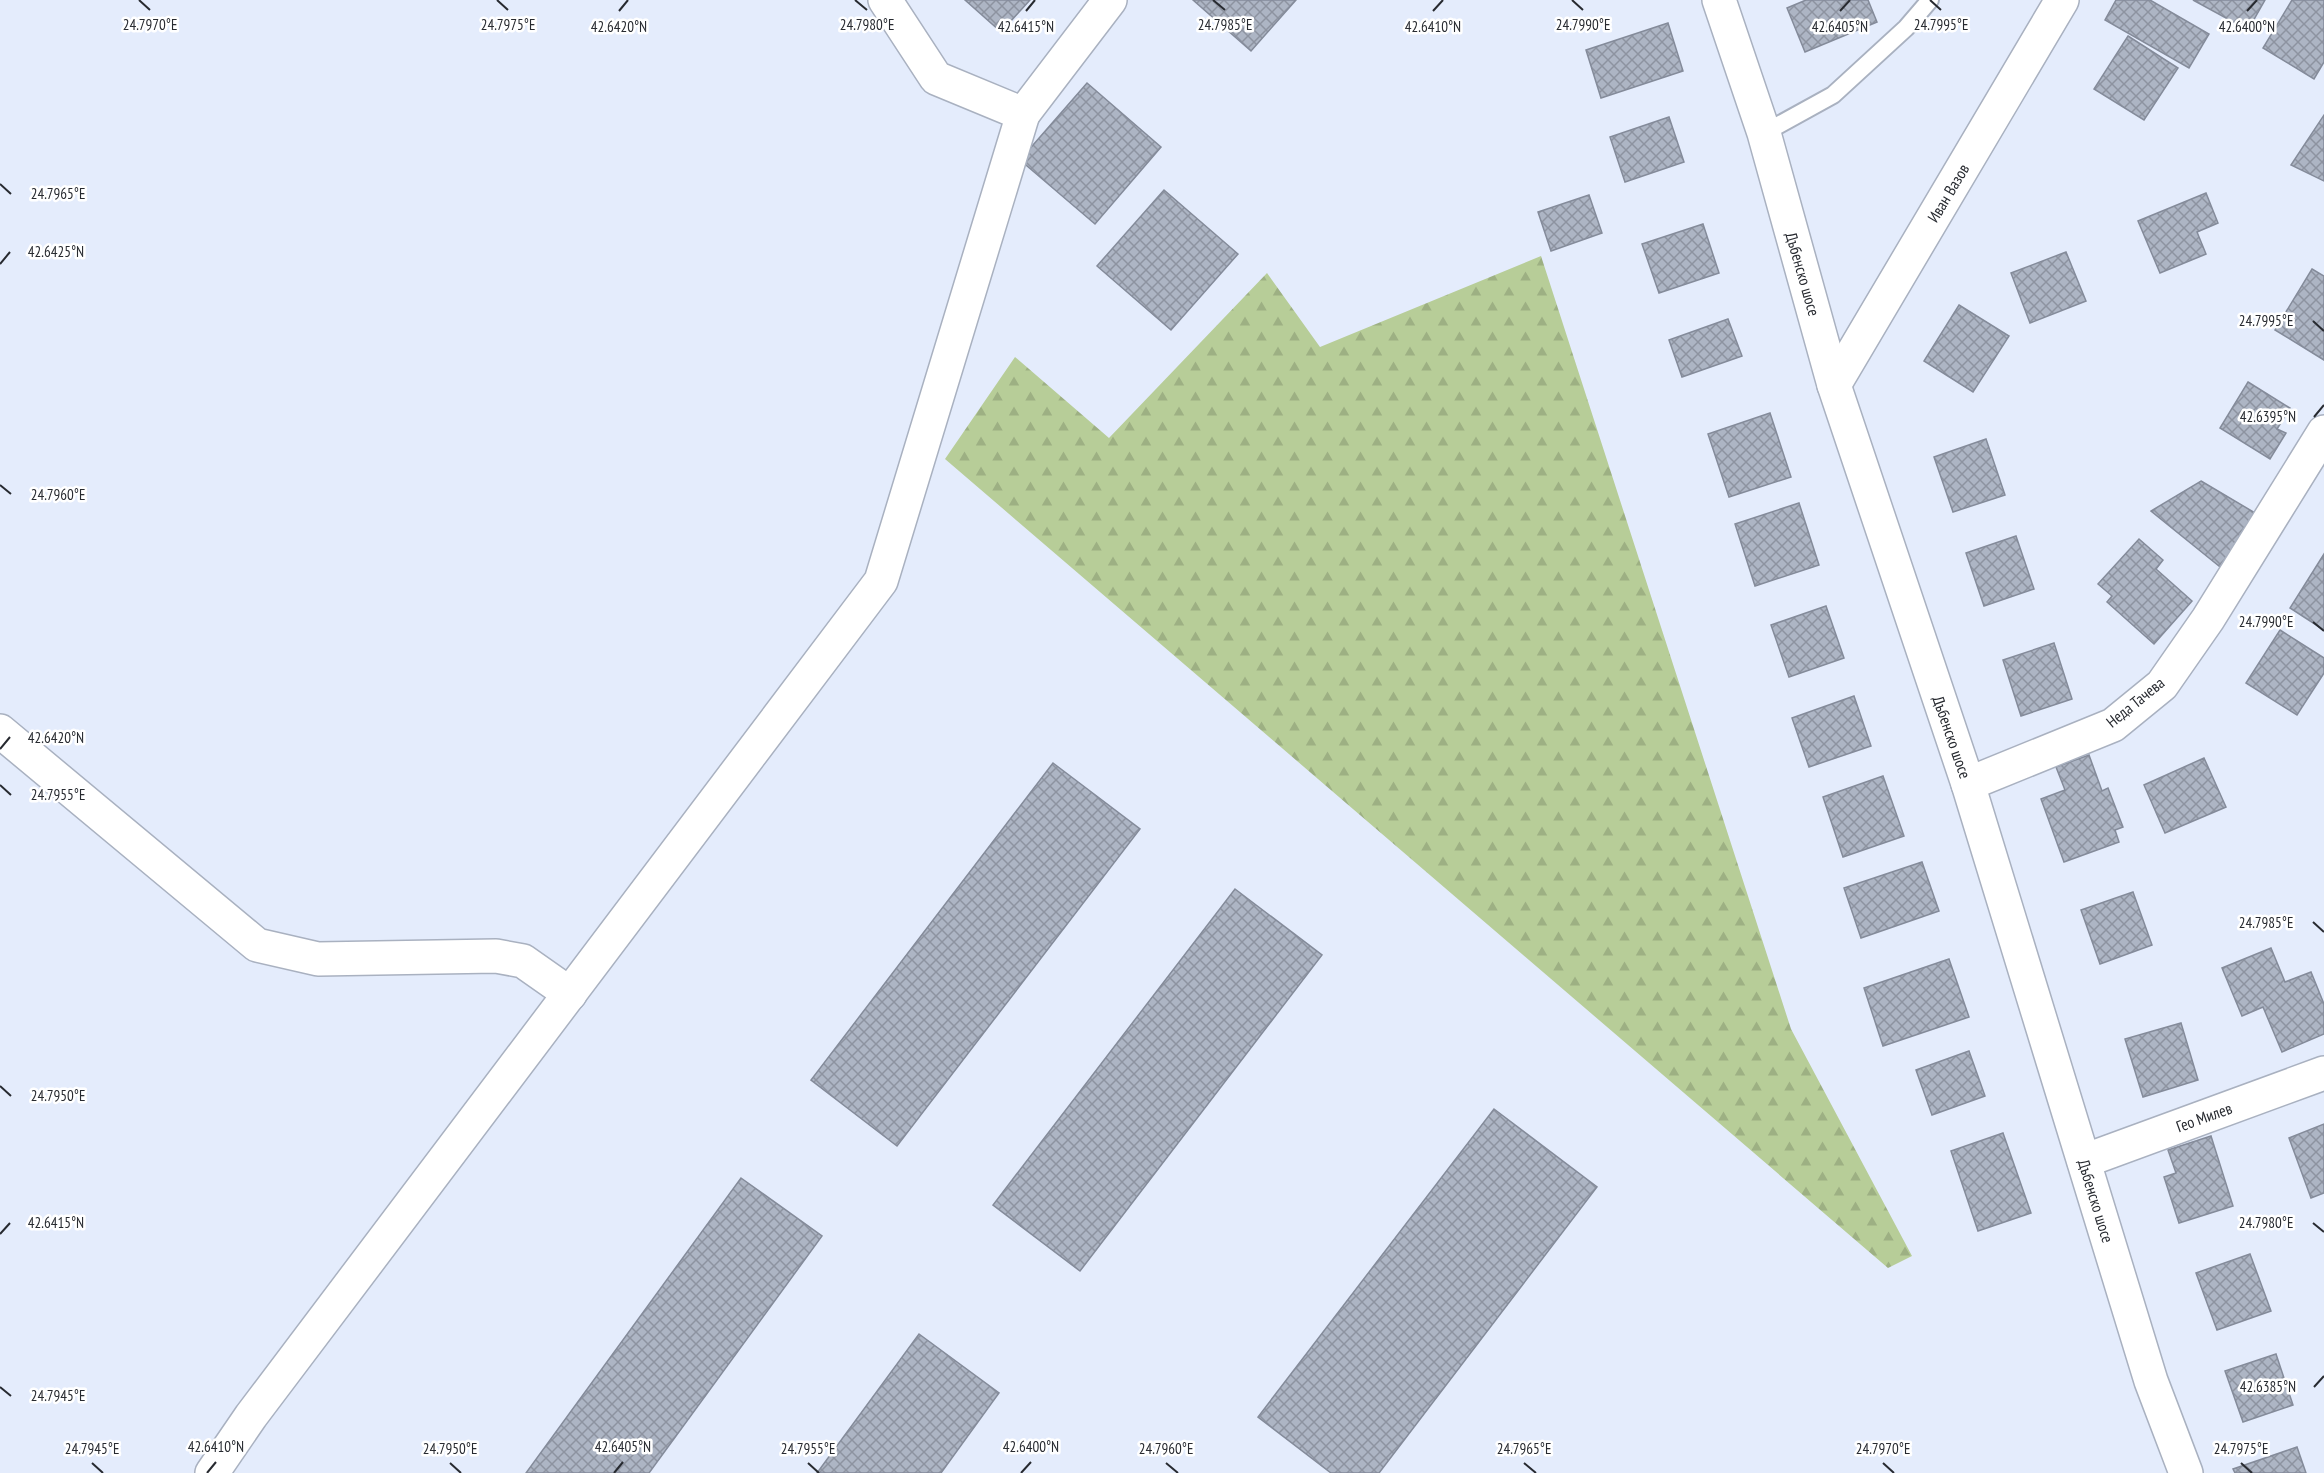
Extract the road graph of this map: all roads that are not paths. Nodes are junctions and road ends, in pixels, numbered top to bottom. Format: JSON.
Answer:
{"nodes":[{"id":1,"x":885,"y":0,"type":"edge"},
{"id":2,"x":1110,"y":0,"type":"edge"},
{"id":3,"x":1719,"y":0,"type":"edge"},
{"id":4,"x":1930,"y":0,"type":"edge"},
{"id":5,"x":2062,"y":0,"type":"edge"},
{"id":6,"x":1023,"y":114,"type":"junction"},
{"id":7,"x":1764,"y":133,"type":"junction"},
{"id":8,"x":1834,"y":385,"type":"junction"},
{"id":9,"x":2324,"y":432,"type":"edge"},
{"id":10,"x":0,"y":731,"type":"edge"},
{"id":11,"x":1968,"y":784,"type":"junction"},
{"id":12,"x":570,"y":994,"type":"junction"},
{"id":13,"x":2324,"y":1073,"type":"edge"},
{"id":14,"x":2084,"y":1161,"type":"junction"},
{"id":15,"x":212,"y":1473,"type":"edge"},
{"id":16,"x":2186,"y":1473,"type":"edge"}],
"edges":[{"from":1,"to":6,"type":"street"},
{"from":2,"to":6,"type":"street"},
{"from":3,"to":7,"type":"street","name":"Дъбенско шосе"},
{"from":4,"to":7,"type":"lane"},
{"from":5,"to":8,"type":"street","name":"Иван Вазов"},
{"from":6,"to":12,"type":"street"},
{"from":7,"to":8,"type":"street","name":"Дъбенско шосе"},
{"from":8,"to":11,"type":"street","name":"Дъбенско шосе"},
{"from":9,"to":11,"type":"street","name":"Неда Тачева"},
{"from":10,"to":12,"type":"street"},
{"from":11,"to":14,"type":"street","name":"Дъбенско шосе"},
{"from":12,"to":15,"type":"street"},
{"from":13,"to":14,"type":"street","name":"Гео Милев"},
{"from":14,"to":16,"type":"street","name":"Дъбенско шосе"}]}
